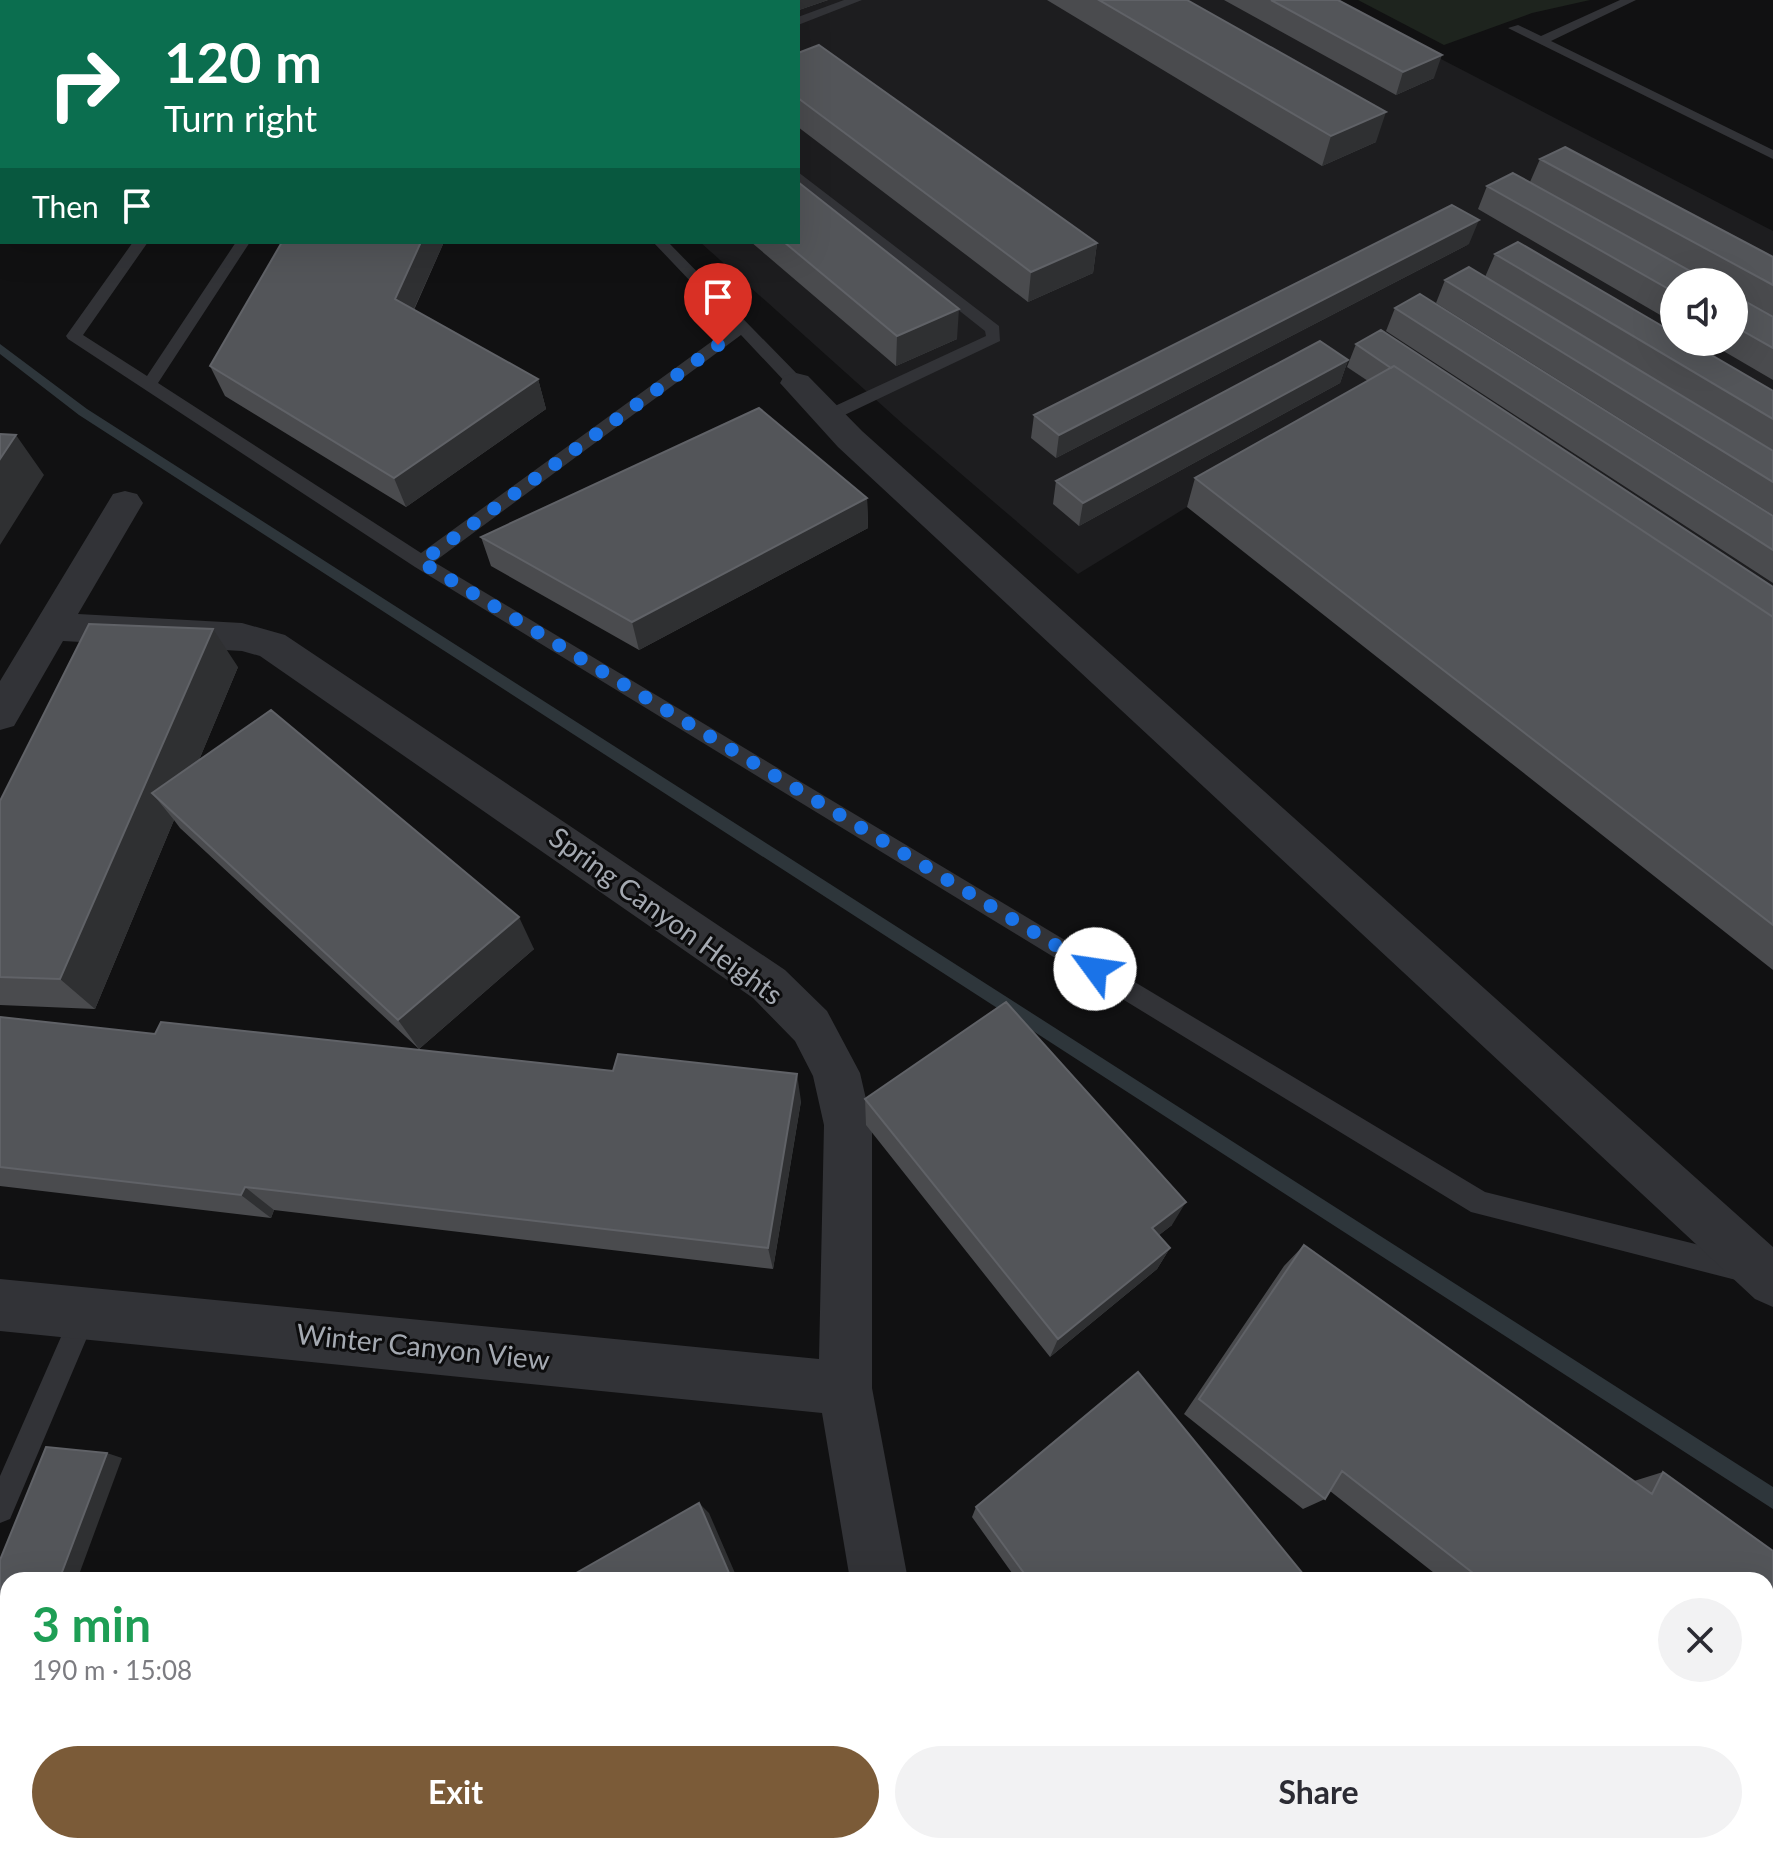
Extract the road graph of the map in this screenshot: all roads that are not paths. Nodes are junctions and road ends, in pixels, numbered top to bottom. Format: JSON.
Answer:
{"nodes":[{"id":1,"x":856,"y":0,"type":"edge"},
{"id":2,"x":1630,"y":0,"type":"edge"},
{"id":3,"x":800,"y":20,"type":"edge"},
{"id":4,"x":1514,"y":28,"type":"dead end"},
{"id":5,"x":1544,"y":40,"type":"junction"},
{"id":6,"x":1773,"y":155,"type":"edge"},
{"id":7,"x":800,"y":178,"type":"edge"},
{"id":8,"x":140,"y":244,"type":"edge"},
{"id":9,"x":242,"y":244,"type":"edge"},
{"id":10,"x":662,"y":244,"type":"edge"},
{"id":11,"x":742,"y":327,"type":"junction"},
{"id":12,"x":796,"y":383,"type":"joint"},
{"id":13,"x":149,"y":385,"type":"junction"},
{"id":14,"x":828,"y":416,"type":"junction"},
{"id":15,"x":125,"y":503,"type":"dead end"},
{"id":16,"x":421,"y":562,"type":"junction"},
{"id":17,"x":53,"y":627,"type":"junction"},
{"id":18,"x":0,"y":715,"type":"edge"},
{"id":19,"x":1769,"y":1278,"type":"edge"},
{"id":20,"x":0,"y":1305,"type":"edge"},
{"id":21,"x":84,"y":1314,"type":"junction"},
{"id":22,"x":845,"y":1388,"type":"junction"},
{"id":23,"x":0,"y":1509,"type":"edge"},
{"id":24,"x":878,"y":1572,"type":"edge"}],
"edges":[{"from":1,"to":3,"type":"lane"},
{"from":2,"to":5,"type":"lane"},
{"from":4,"to":5,"type":"lane"},
{"from":5,"to":6,"type":"lane"},
{"from":7,"to":14,"type":"lane"},
{"from":8,"to":13,"type":"lane"},
{"from":9,"to":13,"type":"lane"},
{"from":10,"to":11,"type":"lane"},
{"from":11,"to":12,"type":"lane"},
{"from":11,"to":16,"type":"lane"},
{"from":12,"to":14,"type":"street"},
{"from":13,"to":16,"type":"lane"},
{"from":14,"to":19,"type":"street"},
{"from":15,"to":17,"type":"street"},
{"from":16,"to":19,"type":"lane"},
{"from":17,"to":18,"type":"street"},
{"from":17,"to":22,"type":"street","name":"Spring Canyon Heights"},
{"from":20,"to":21,"type":"street","name":"Winter Canyon View"},
{"from":21,"to":22,"type":"street","name":"Winter Canyon View"},
{"from":21,"to":23,"type":"lane"},
{"from":22,"to":24,"type":"street","name":"Spring Canyon Heights"}]}
